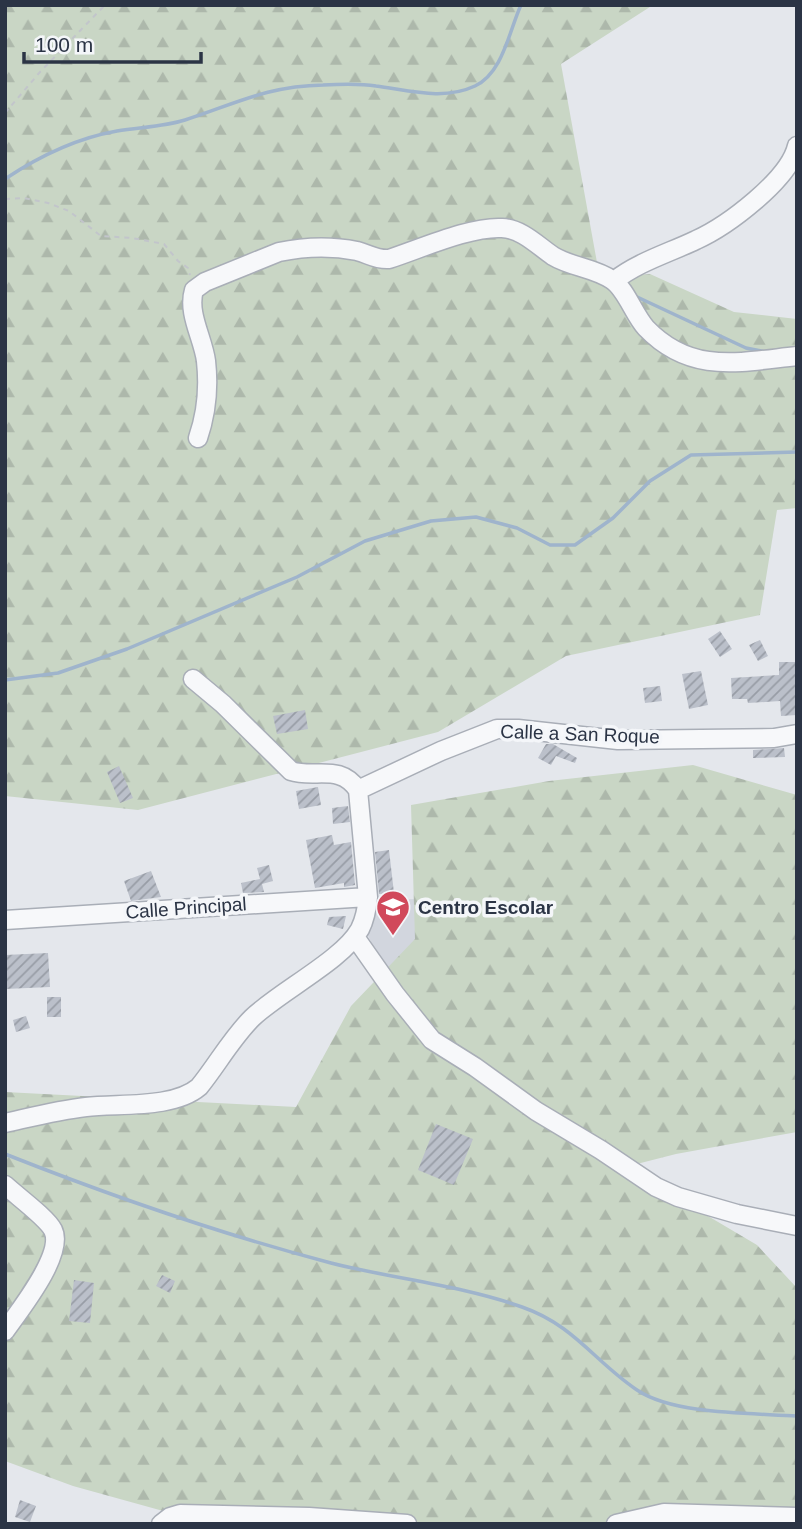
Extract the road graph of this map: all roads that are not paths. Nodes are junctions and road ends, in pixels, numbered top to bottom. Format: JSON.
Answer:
{"nodes":[{"id":1,"x":797,"y":146,"type":"edge"},
{"id":2,"x":614,"y":281,"type":"junction"},
{"id":3,"x":797,"y":356,"type":"edge"},
{"id":4,"x":198,"y":438,"type":"dead end"},
{"id":5,"x":193,"y":679,"type":"dead end"},
{"id":6,"x":797,"y":734,"type":"edge"},
{"id":7,"x":358,"y":790,"type":"junction"},
{"id":8,"x":368,"y":897,"type":"junction"},
{"id":9,"x":5,"y":920,"type":"edge"},
{"id":10,"x":355,"y":937,"type":"junction"},
{"id":11,"x":5,"y":1122,"type":"edge"},
{"id":12,"x":5,"y":1185,"type":"edge"},
{"id":13,"x":797,"y":1226,"type":"edge"},
{"id":14,"x":5,"y":1331,"type":"edge"},
{"id":15,"x":797,"y":1517,"type":"edge"},
{"id":16,"x":161,"y":1524,"type":"edge"},
{"id":17,"x":407,"y":1524,"type":"edge"},
{"id":18,"x":616,"y":1524,"type":"edge"}],
"edges":[{"from":1,"to":2,"type":"street"},
{"from":2,"to":3,"type":"street"},
{"from":2,"to":4,"type":"street"},
{"from":5,"to":7,"type":"street"},
{"from":6,"to":7,"type":"street","name":"Calle a San Roque"},
{"from":7,"to":8,"type":"street"},
{"from":8,"to":9,"type":"street","name":"Calle Principal"},
{"from":8,"to":10,"type":"street"},
{"from":10,"to":11,"type":"street"},
{"from":10,"to":13,"type":"street"},
{"from":12,"to":14,"type":"street"},
{"from":15,"to":18,"type":"street"},
{"from":16,"to":17,"type":"street"}]}
